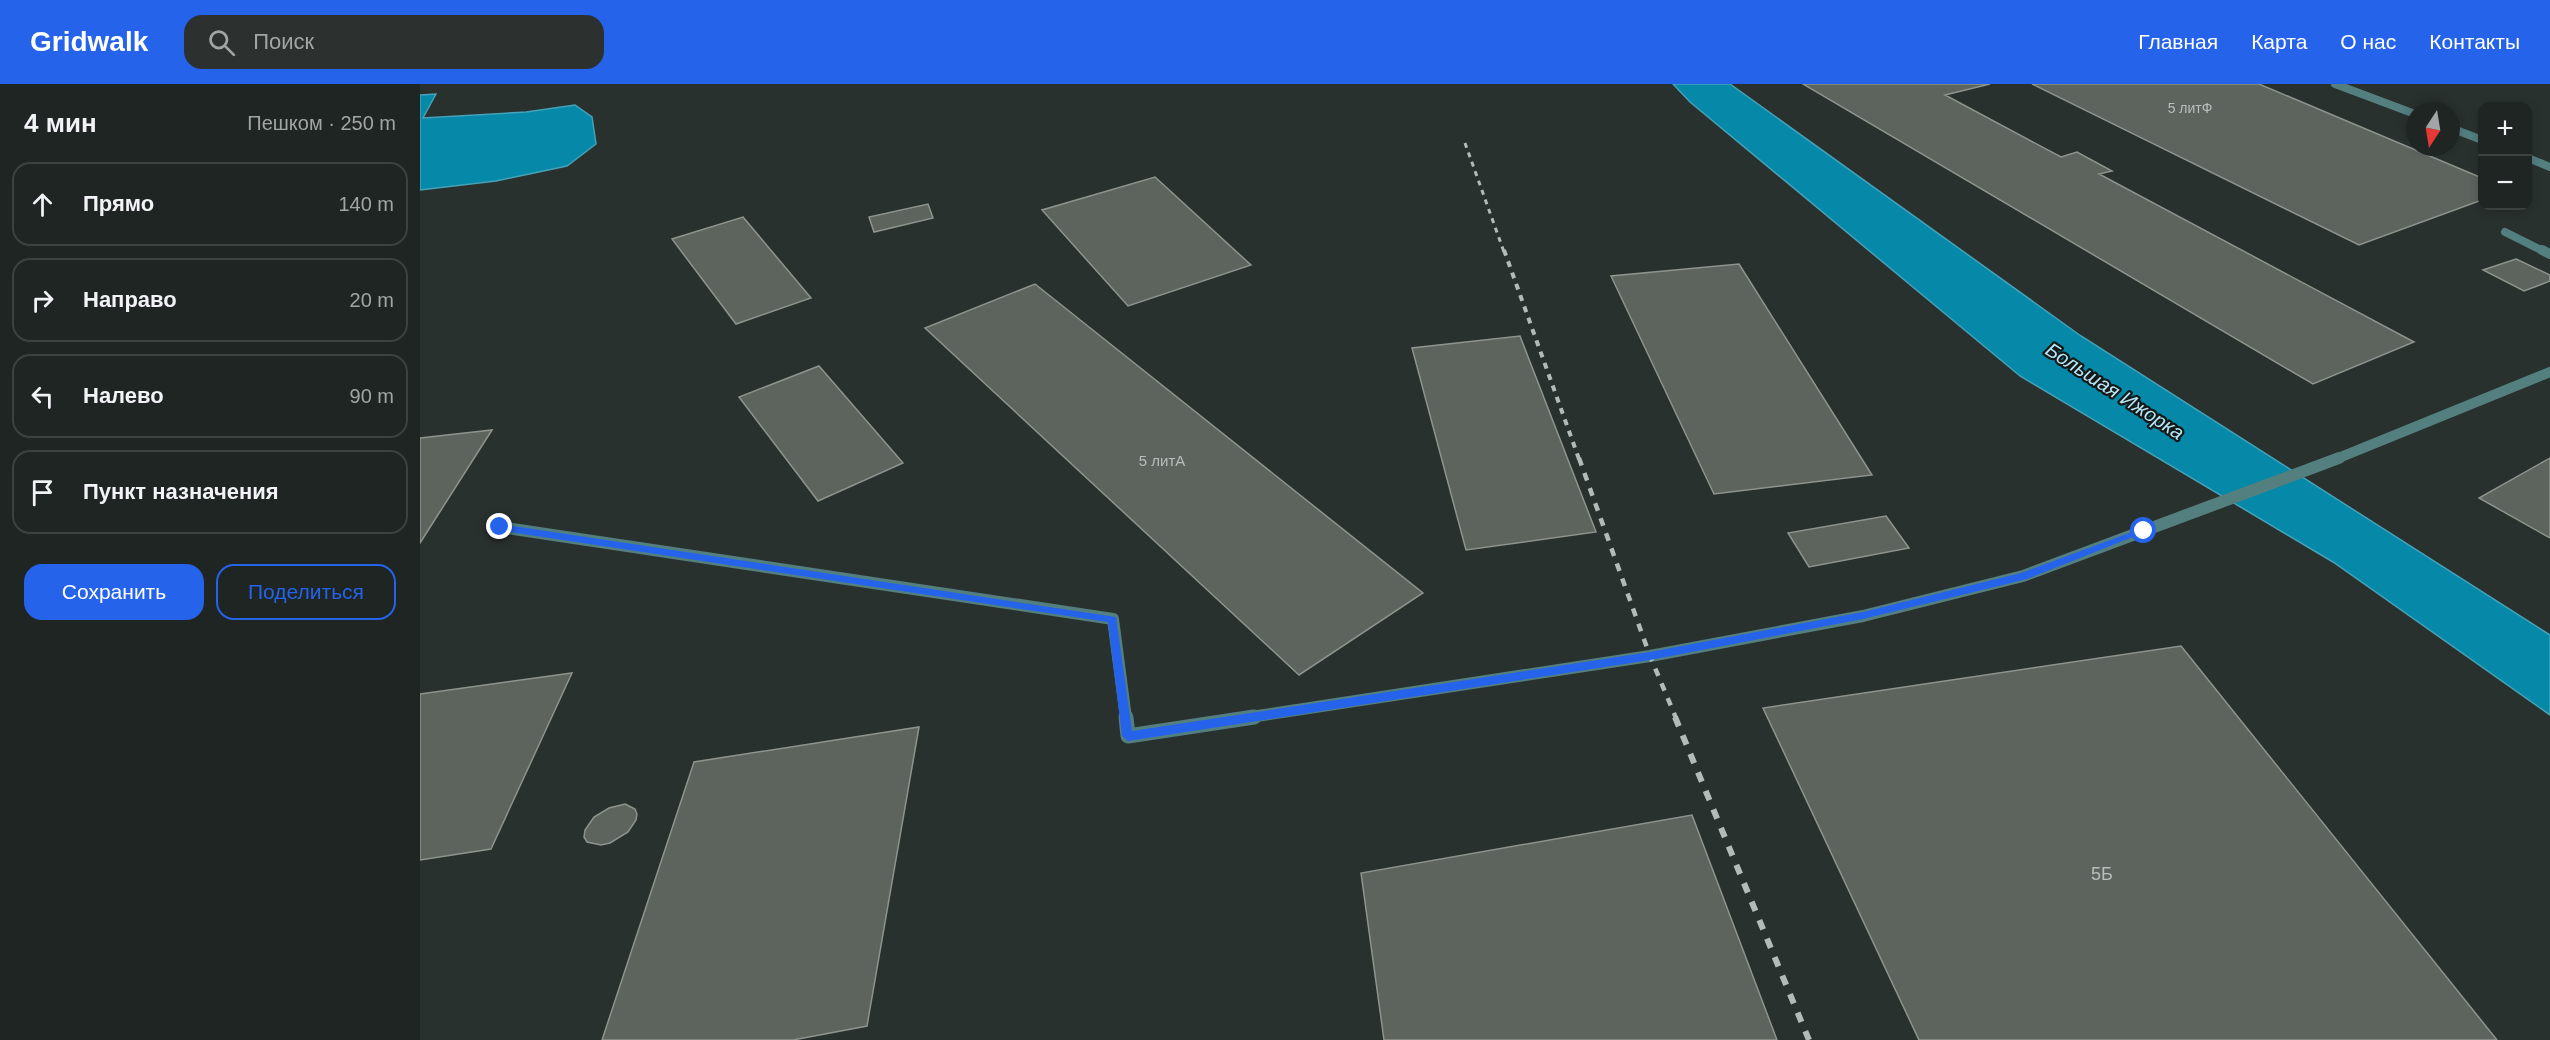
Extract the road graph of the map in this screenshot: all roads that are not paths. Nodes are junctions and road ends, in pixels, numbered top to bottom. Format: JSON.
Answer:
{"nodes":[{"id":1,"x":2335,"y":84,"type":"edge"},
{"id":2,"x":2406,"y":111,"type":"edge"},
{"id":3,"x":2460,"y":131,"type":"edge"},
{"id":4,"x":2478,"y":138,"type":"edge"},
{"id":5,"x":2532,"y":160,"type":"edge"},
{"id":6,"x":2550,"y":167,"type":"edge"},
{"id":7,"x":2505,"y":232,"type":"dead end"},
{"id":8,"x":2550,"y":254,"type":"edge"},
{"id":9,"x":2550,"y":372,"type":"edge"},
{"id":10,"x":500,"y":527,"type":"dead end"}],
"edges":[{"from":1,"to":2,"type":"lane"},
{"from":3,"to":4,"type":"lane"},
{"from":5,"to":6,"type":"lane"},
{"from":7,"to":8,"type":"lane"},
{"from":9,"to":10,"type":"lane"}]}
